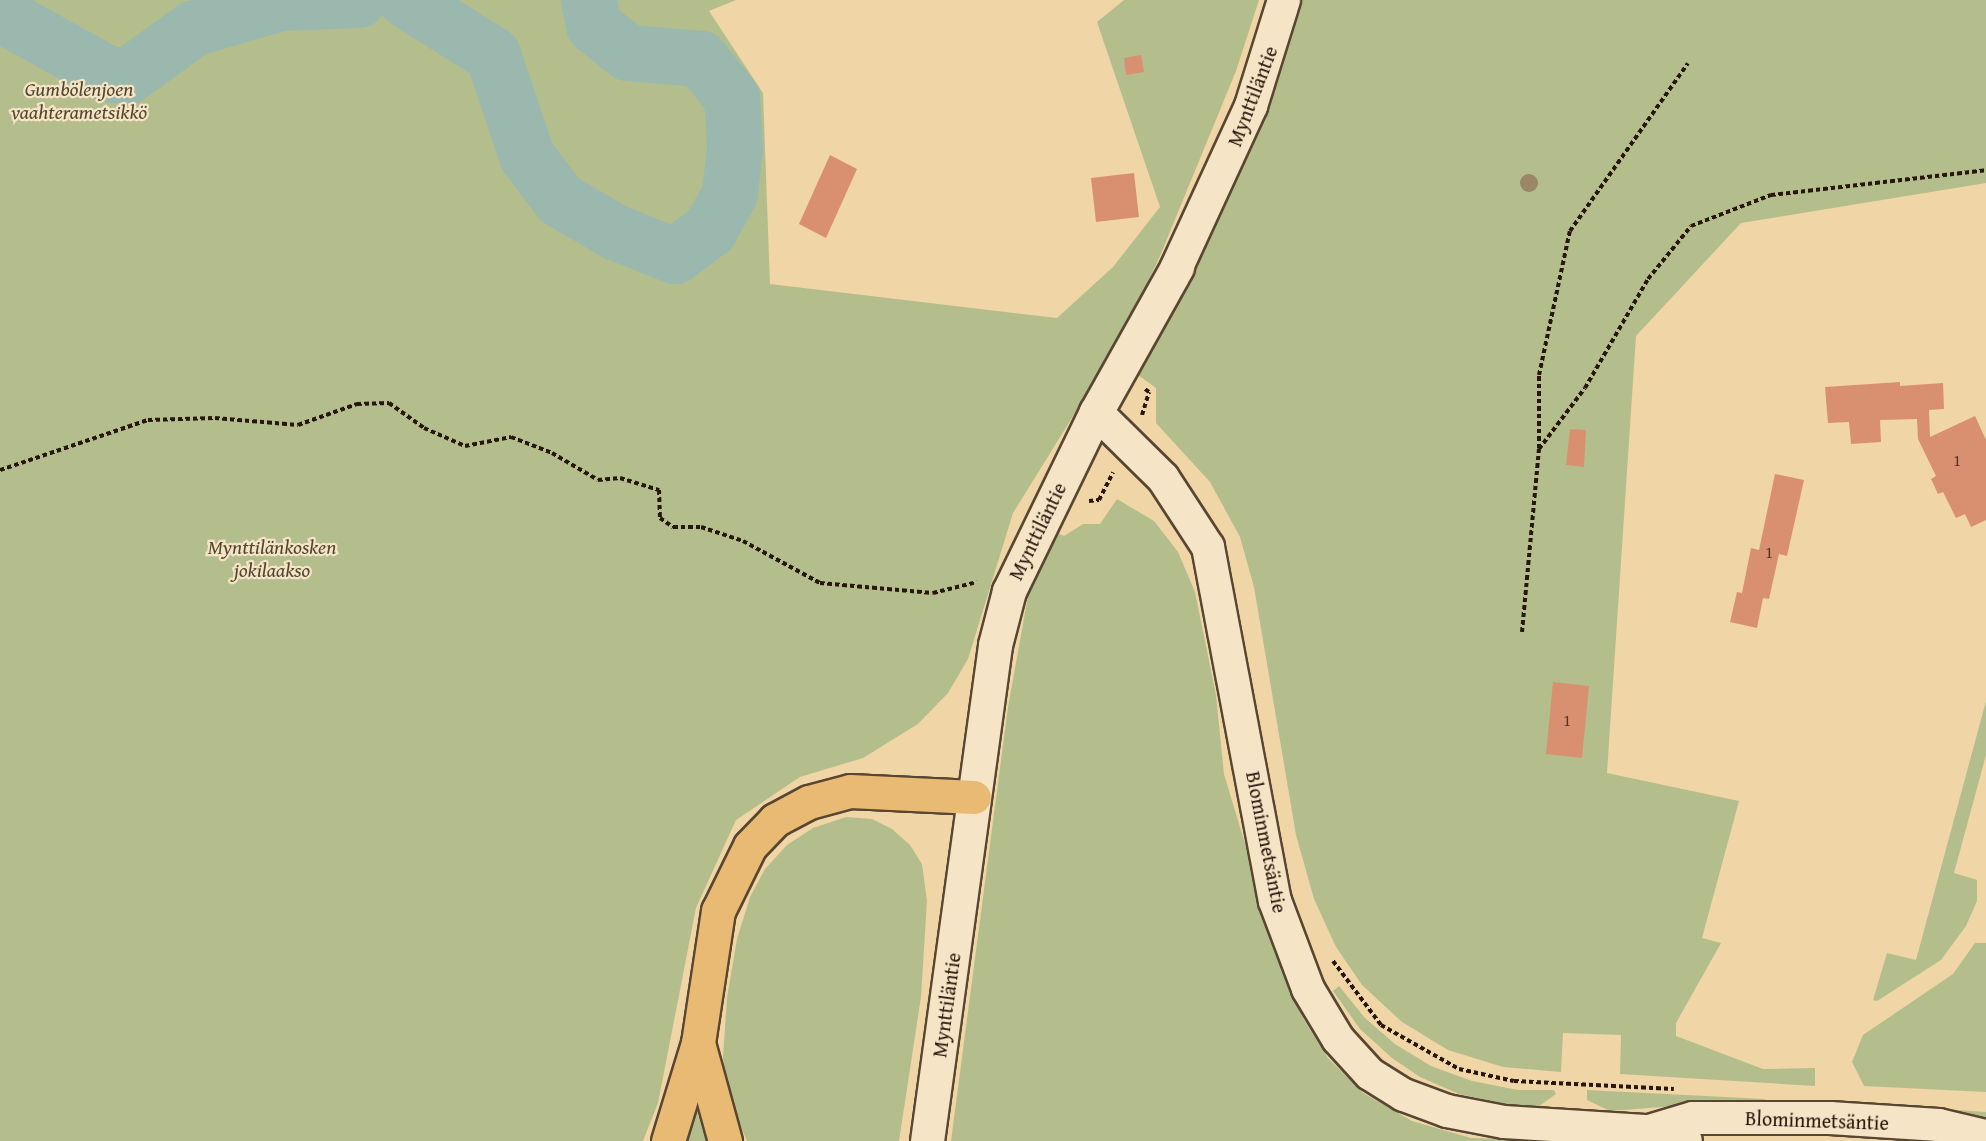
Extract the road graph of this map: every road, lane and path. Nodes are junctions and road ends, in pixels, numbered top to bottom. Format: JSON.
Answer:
{"nodes":[{"id":1,"x":1284,"y":0,"type":"edge"},
{"id":2,"x":1688,"y":63,"type":"dead end"},
{"id":3,"x":1986,"y":170,"type":"edge"},
{"id":4,"x":1177,"y":267,"type":"joint"},
{"id":5,"x":1149,"y":392,"type":"dead end"},
{"id":6,"x":1096,"y":412,"type":"junction"},
{"id":7,"x":1146,"y":424,"type":"dead end"},
{"id":8,"x":1539,"y":449,"type":"junction"},
{"id":9,"x":0,"y":470,"type":"edge"},
{"id":10,"x":1013,"y":574,"type":"junction"},
{"id":11,"x":1522,"y":632,"type":"dead end"},
{"id":12,"x":974,"y":798,"type":"junction"},
{"id":13,"x":1327,"y":951,"type":"dead end"},
{"id":14,"x":698,"y":1043,"type":"junction"},
{"id":15,"x":1683,"y":1089,"type":"dead end"},
{"id":16,"x":1649,"y":1131,"type":"junction"},
{"id":17,"x":1986,"y":1136,"type":"edge"},
{"id":18,"x":668,"y":1141,"type":"edge"},
{"id":19,"x":725,"y":1141,"type":"edge"},
{"id":20,"x":927,"y":1141,"type":"edge"},
{"id":21,"x":1686,"y":1141,"type":"edge"}],
"edges":[{"from":1,"to":4,"type":"street","name":"Mynttiläntie"},
{"from":2,"to":8,"type":"path"},
{"from":3,"to":8,"type":"path"},
{"from":4,"to":6,"type":"street","name":"Mynttiläntie"},
{"from":5,"to":7,"type":"path"},
{"from":6,"to":10,"type":"street","name":"Mynttiläntie"},
{"from":6,"to":16,"type":"street","name":"Blominmetsäntie"},
{"from":8,"to":11,"type":"path"},
{"from":9,"to":10,"type":"path"},
{"from":10,"to":12,"type":"street","name":"Mynttiläntie"},
{"from":12,"to":14,"type":"highway"},
{"from":12,"to":20,"type":"street","name":"Mynttiläntie"},
{"from":13,"to":15,"type":"path"},
{"from":14,"to":18,"type":"highway"},
{"from":14,"to":19,"type":"highway"},
{"from":16,"to":17,"type":"street","name":"Blominmetsäntie"},
{"from":16,"to":21,"type":"street","name":"Blominmetsäntie"}]}
